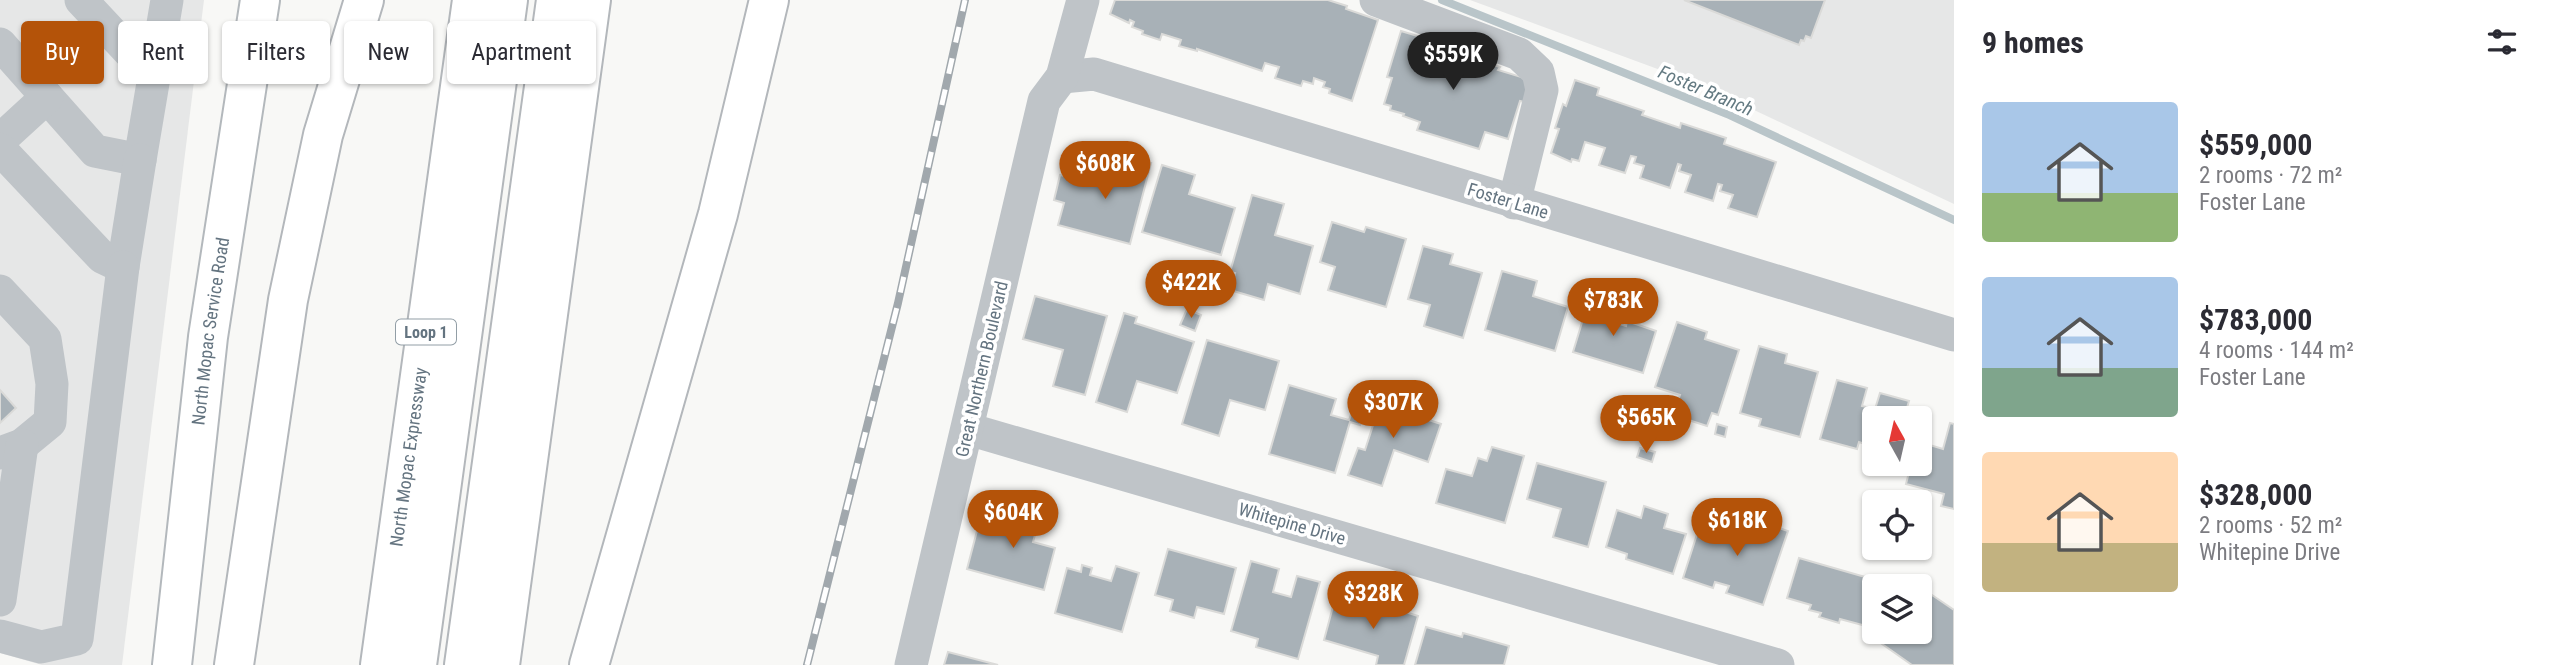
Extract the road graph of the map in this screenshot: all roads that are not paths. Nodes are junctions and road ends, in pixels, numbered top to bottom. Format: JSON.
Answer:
{"nodes":[{"id":1,"x":80,"y":0,"type":"edge"},
{"id":2,"x":167,"y":0,"type":"edge"},
{"id":3,"x":260,"y":0,"type":"edge"},
{"id":4,"x":364,"y":0,"type":"edge"},
{"id":5,"x":472,"y":0,"type":"edge"},
{"id":6,"x":508,"y":0,"type":"edge"},
{"id":7,"x":556,"y":0,"type":"edge"},
{"id":8,"x":591,"y":0,"type":"edge"},
{"id":9,"x":769,"y":0,"type":"edge"},
{"id":10,"x":1083,"y":0,"type":"edge"},
{"id":11,"x":1376,"y":0,"type":"edge"},
{"id":12,"x":163,"y":21,"type":"edge"},
{"id":13,"x":118,"y":41,"type":"edge"},
{"id":14,"x":0,"y":44,"type":"edge"},
{"id":15,"x":1062,"y":77,"type":"junction"},
{"id":16,"x":152,"y":84,"type":"edge"},
{"id":17,"x":47,"y":97,"type":"junction"},
{"id":18,"x":0,"y":140,"type":"edge"},
{"id":19,"x":0,"y":149,"type":"edge"},
{"id":20,"x":140,"y":160,"type":"junction"},
{"id":21,"x":1514,"y":203,"type":"junction"},
{"id":22,"x":123,"y":267,"type":"junction"},
{"id":23,"x":0,"y":291,"type":"edge"},
{"id":24,"x":1954,"y":335,"type":"edge"},
{"id":25,"x":968,"y":429,"type":"junction"},
{"id":26,"x":11,"y":449,"type":"edge"},
{"id":27,"x":0,"y":600,"type":"edge"},
{"id":28,"x":0,"y":636,"type":"edge"},
{"id":29,"x":172,"y":665,"type":"edge"},
{"id":30,"x":234,"y":665,"type":"edge"},
{"id":31,"x":380,"y":665,"type":"edge"},
{"id":32,"x":417,"y":665,"type":"edge"},
{"id":33,"x":464,"y":665,"type":"edge"},
{"id":34,"x":500,"y":665,"type":"edge"},
{"id":35,"x":589,"y":665,"type":"edge"},
{"id":36,"x":911,"y":665,"type":"edge"},
{"id":37,"x":1777,"y":665,"type":"edge"}],
"edges":[{"from":1,"to":13,"type":"street"},
{"from":2,"to":12,"type":"street"},
{"from":3,"to":29,"type":"main road","name":"North Mopac Service Road"},
{"from":4,"to":30,"type":"main road"},
{"from":5,"to":31,"type":"main road","name":"North Mopac Expressway","number":"Loop 1"},
{"from":6,"to":32,"type":"main road"},
{"from":7,"to":33,"type":"main road"},
{"from":8,"to":34,"type":"main road"},
{"from":9,"to":35,"type":"main road"},
{"from":10,"to":15,"type":"street","name":"Great Northern Boulevard"},
{"from":11,"to":21,"type":"street"},
{"from":14,"to":17,"type":"street"},
{"from":15,"to":21,"type":"street","name":"Foster Lane"},
{"from":15,"to":25,"type":"street","name":"Great Northern Boulevard"},
{"from":16,"to":20,"type":"street"},
{"from":17,"to":18,"type":"street"},
{"from":17,"to":20,"type":"street"},
{"from":19,"to":22,"type":"street"},
{"from":20,"to":22,"type":"street"},
{"from":21,"to":24,"type":"street","name":"Foster Lane"},
{"from":22,"to":28,"type":"street"},
{"from":23,"to":26,"type":"street"},
{"from":25,"to":36,"type":"street","name":"Great Northern Boulevard"},
{"from":25,"to":37,"type":"street","name":"Whitepine Drive"},
{"from":26,"to":27,"type":"street"}]}
